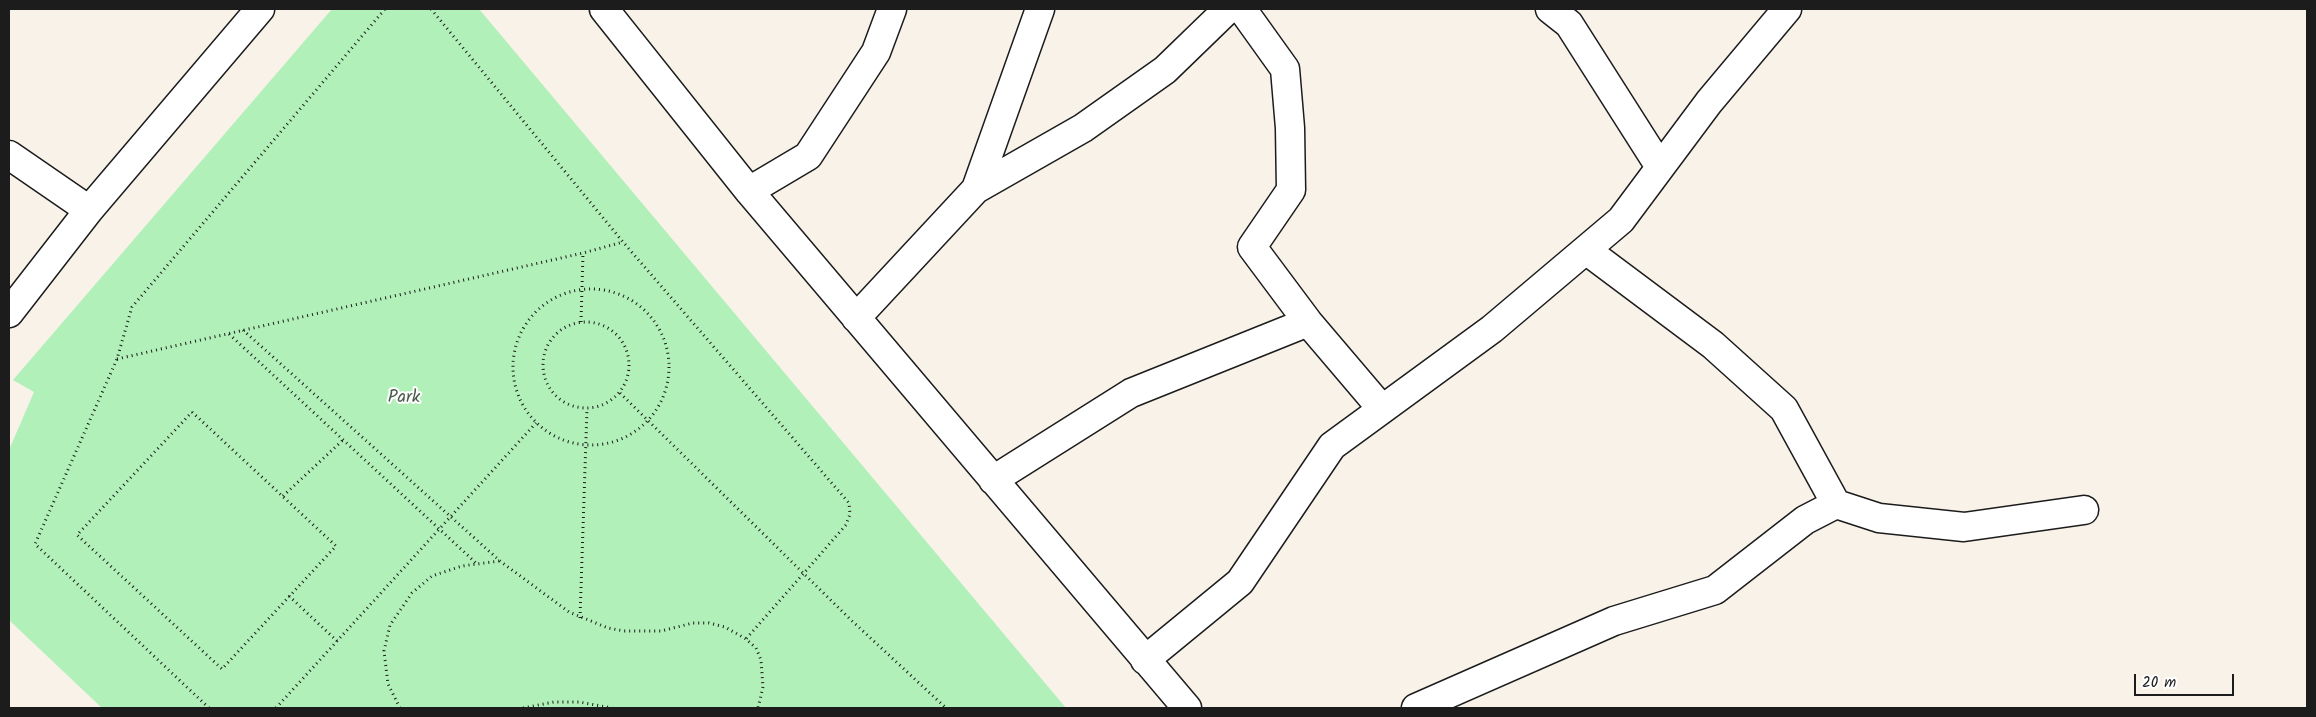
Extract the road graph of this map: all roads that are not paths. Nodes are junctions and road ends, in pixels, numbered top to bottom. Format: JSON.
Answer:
{"nodes":[{"id":1,"x":260,"y":9,"type":"edge"},
{"id":2,"x":604,"y":9,"type":"edge"},
{"id":3,"x":892,"y":9,"type":"edge"},
{"id":4,"x":1040,"y":9,"type":"edge"},
{"id":5,"x":1228,"y":9,"type":"edge"},
{"id":6,"x":1242,"y":9,"type":"edge"},
{"id":7,"x":1550,"y":9,"type":"edge"},
{"id":8,"x":1787,"y":9,"type":"edge"},
{"id":9,"x":9,"y":155,"type":"edge"},
{"id":10,"x":1660,"y":167,"type":"junction"},
{"id":11,"x":976,"y":189,"type":"junction"},
{"id":12,"x":749,"y":191,"type":"junction"},
{"id":13,"x":89,"y":210,"type":"junction"},
{"id":14,"x":1586,"y":250,"type":"junction"},
{"id":15,"x":9,"y":313,"type":"edge"},
{"id":16,"x":856,"y":318,"type":"junction"},
{"id":17,"x":1308,"y":322,"type":"junction"},
{"id":18,"x":1382,"y":409,"type":"junction"},
{"id":19,"x":993,"y":480,"type":"junction"},
{"id":20,"x":1836,"y":504,"type":"junction"},
{"id":21,"x":2084,"y":510,"type":"dead end"},
{"id":22,"x":1145,"y":660,"type":"junction"},
{"id":23,"x":1187,"y":708,"type":"edge"},
{"id":24,"x":1416,"y":708,"type":"edge"}],
"edges":[{"from":1,"to":13,"type":"street"},
{"from":2,"to":12,"type":"street"},
{"from":3,"to":12,"type":"street"},
{"from":4,"to":11,"type":"street"},
{"from":5,"to":11,"type":"street"},
{"from":6,"to":17,"type":"street"},
{"from":7,"to":10,"type":"street"},
{"from":8,"to":10,"type":"street"},
{"from":9,"to":13,"type":"street"},
{"from":10,"to":14,"type":"street"},
{"from":11,"to":16,"type":"street"},
{"from":12,"to":16,"type":"street"},
{"from":13,"to":15,"type":"street"},
{"from":14,"to":18,"type":"street"},
{"from":14,"to":20,"type":"street"},
{"from":16,"to":19,"type":"street"},
{"from":17,"to":18,"type":"street"},
{"from":17,"to":19,"type":"street"},
{"from":18,"to":22,"type":"street"},
{"from":19,"to":22,"type":"street"},
{"from":20,"to":21,"type":"street"},
{"from":20,"to":24,"type":"street"},
{"from":22,"to":23,"type":"street"}]}
